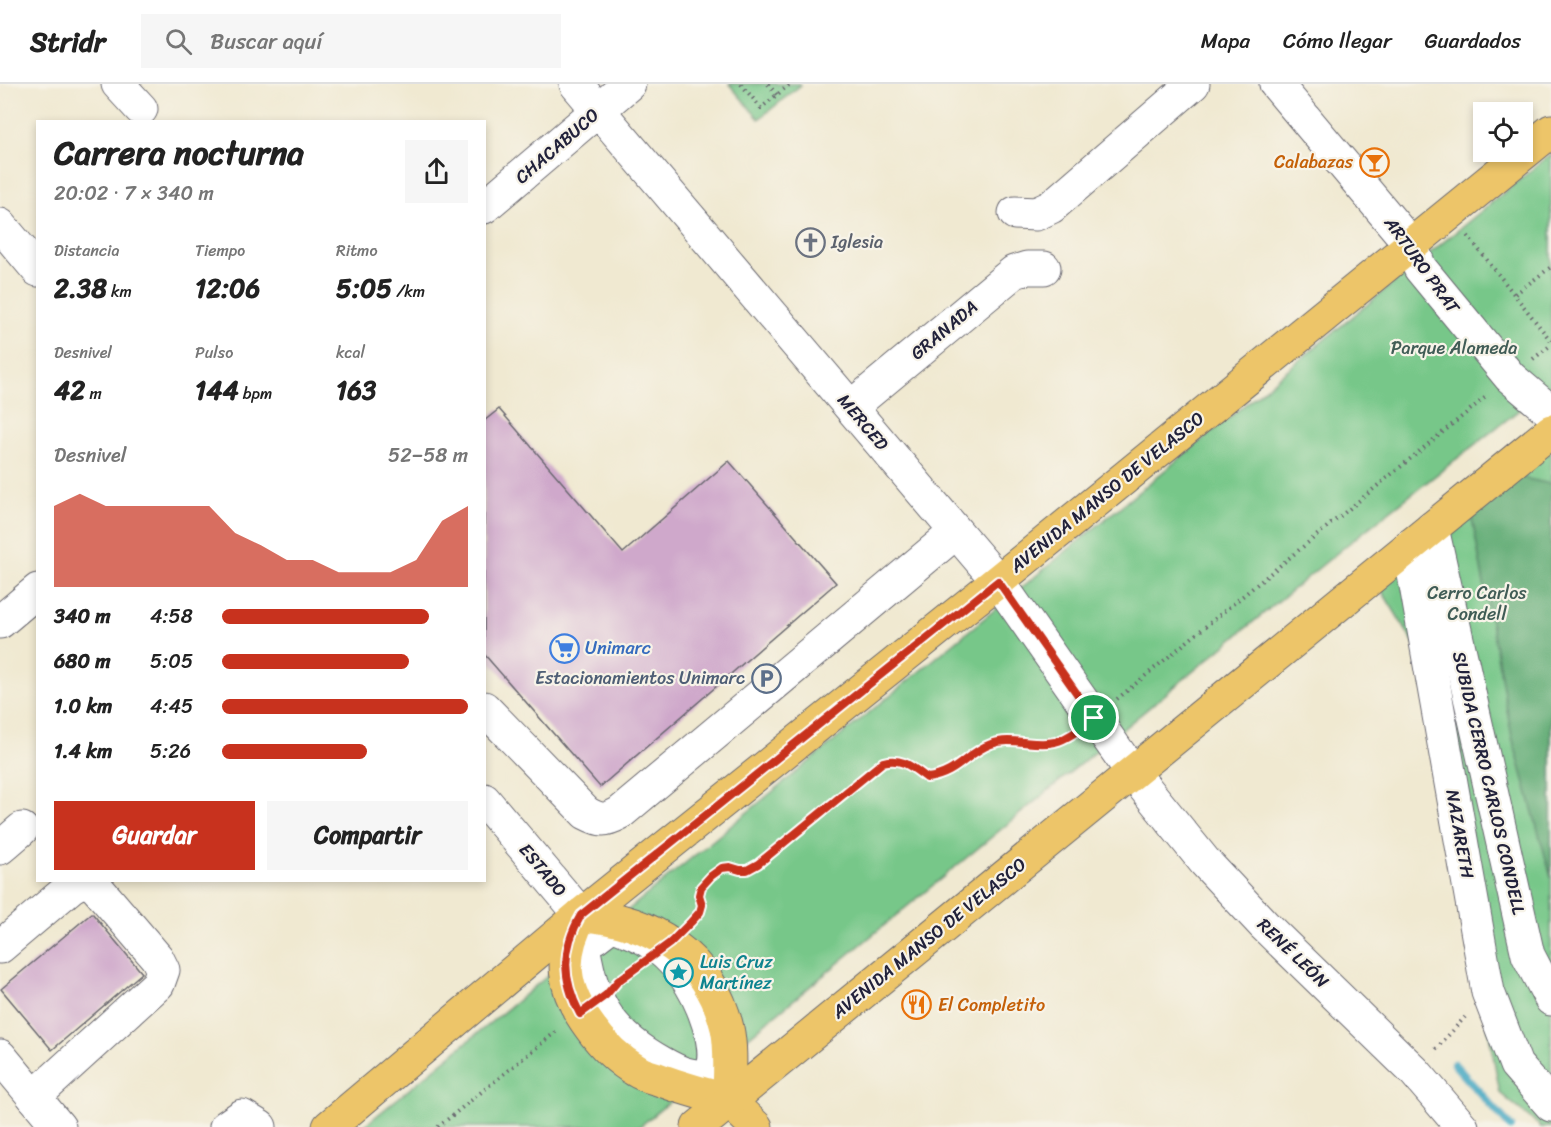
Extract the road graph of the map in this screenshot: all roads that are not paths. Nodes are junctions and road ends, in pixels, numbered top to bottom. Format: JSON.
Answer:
{"nodes":[{"id":1,"x":118,"y":84,"type":"edge"},
{"id":2,"x":576,"y":84,"type":"edge"},
{"id":3,"x":629,"y":84,"type":"edge"},
{"id":4,"x":1193,"y":84,"type":"edge"},
{"id":5,"x":1276,"y":84,"type":"edge"},
{"id":6,"x":141,"y":109,"type":"dead end"},
{"id":7,"x":598,"y":110,"type":"junction"},
{"id":8,"x":1551,"y":131,"type":"edge"},
{"id":9,"x":486,"y":205,"type":"edge"},
{"id":10,"x":1016,"y":213,"type":"dead end"},
{"id":11,"x":0,"y":225,"type":"edge"},
{"id":12,"x":1411,"y":245,"type":"junction"},
{"id":13,"x":36,"y":268,"type":"edge"},
{"id":14,"x":1044,"y":268,"type":"dead end"},
{"id":15,"x":851,"y":407,"type":"junction"},
{"id":16,"x":1551,"y":412,"type":"edge"},
{"id":17,"x":1551,"y":431,"type":"edge"},
{"id":18,"x":956,"y":532,"type":"junction"},
{"id":19,"x":1421,"y":537,"type":"junction"},
{"id":20,"x":998,"y":581,"type":"junction"},
{"id":21,"x":36,"y":592,"type":"edge"},
{"id":22,"x":0,"y":622,"type":"edge"},
{"id":23,"x":486,"y":710,"type":"edge"},
{"id":24,"x":1132,"y":772,"type":"junction"},
{"id":25,"x":486,"y":802,"type":"edge"},
{"id":26,"x":82,"y":882,"type":"edge"},
{"id":27,"x":88,"y":882,"type":"edge"},
{"id":28,"x":581,"y":915,"type":"junction"},
{"id":29,"x":665,"y":946,"type":"junction"},
{"id":30,"x":0,"y":947,"type":"edge"},
{"id":31,"x":1551,"y":999,"type":"edge"},
{"id":32,"x":589,"y":1008,"type":"junction"},
{"id":33,"x":0,"y":1056,"type":"edge"},
{"id":34,"x":34,"y":1097,"type":"junction"},
{"id":35,"x":729,"y":1101,"type":"junction"},
{"id":36,"x":1551,"y":1105,"type":"edge"},
{"id":37,"x":59,"y":1127,"type":"edge"},
{"id":38,"x":226,"y":1127,"type":"edge"},
{"id":39,"x":260,"y":1127,"type":"edge"},
{"id":40,"x":329,"y":1127,"type":"edge"},
{"id":41,"x":698,"y":1127,"type":"edge"},
{"id":42,"x":756,"y":1127,"type":"edge"},
{"id":43,"x":1462,"y":1127,"type":"edge"}],
"edges":[{"from":1,"to":6,"type":"street"},
{"from":2,"to":7,"type":"street","name":"MERCED"},
{"from":3,"to":7,"type":"street","name":"CHACABUCO"},
{"from":4,"to":10,"type":"street"},
{"from":5,"to":12,"type":"street","name":"ARTURO PRAT"},
{"from":7,"to":9,"type":"street","name":"CHACABUCO"},
{"from":7,"to":15,"type":"street","name":"MERCED"},
{"from":8,"to":12,"type":"main road","name":"AVENIDA MANSO DE VELASCO"},
{"from":11,"to":13,"type":"street"},
{"from":12,"to":16,"type":"street","name":"ARTURO PRAT"},
{"from":12,"to":20,"type":"main road","name":"AVENIDA MANSO DE VELASCO"},
{"from":14,"to":15,"type":"street","name":"GRANADA"},
{"from":15,"to":18,"type":"street","name":"MERCED"},
{"from":17,"to":19,"type":"main road","name":"AVENIDA MANSO DE VELASCO"},
{"from":18,"to":20,"type":"street","name":"MERCED"},
{"from":18,"to":23,"type":"street"},
{"from":19,"to":24,"type":"main road","name":"AVENIDA MANSO DE VELASCO"},
{"from":19,"to":31,"type":"street","name":"SUBIDA CERRO CARLOS CONDELL"},
{"from":19,"to":36,"type":"street","name":"NAZARETH"},
{"from":20,"to":24,"type":"street","name":"MERCED"},
{"from":20,"to":28,"type":"main road","name":"AVENIDA MANSO DE VELASCO"},
{"from":21,"to":22,"type":"street"},
{"from":24,"to":35,"type":"main road","name":"AVENIDA MANSO DE VELASCO"},
{"from":24,"to":43,"type":"street","name":"RENÉ LEÓN"},
{"from":25,"to":28,"type":"street","name":"ESTADO"},
{"from":26,"to":30,"type":"street"},
{"from":27,"to":34,"type":"street"},
{"from":28,"to":29,"type":"main road"},
{"from":28,"to":32,"type":"main road"},
{"from":28,"to":40,"type":"main road","name":"AVENIDA MANSO DE VELASCO"},
{"from":29,"to":32,"type":"street"},
{"from":29,"to":32,"type":"street"},
{"from":29,"to":35,"type":"main road"},
{"from":32,"to":35,"type":"main road"},
{"from":33,"to":34,"type":"street"},
{"from":34,"to":37,"type":"street"},
{"from":35,"to":41,"type":"main road","name":"AVENIDA MANSO DE VELASCO"},
{"from":35,"to":42,"type":"main road"},
{"from":38,"to":39,"type":"street"}]}
